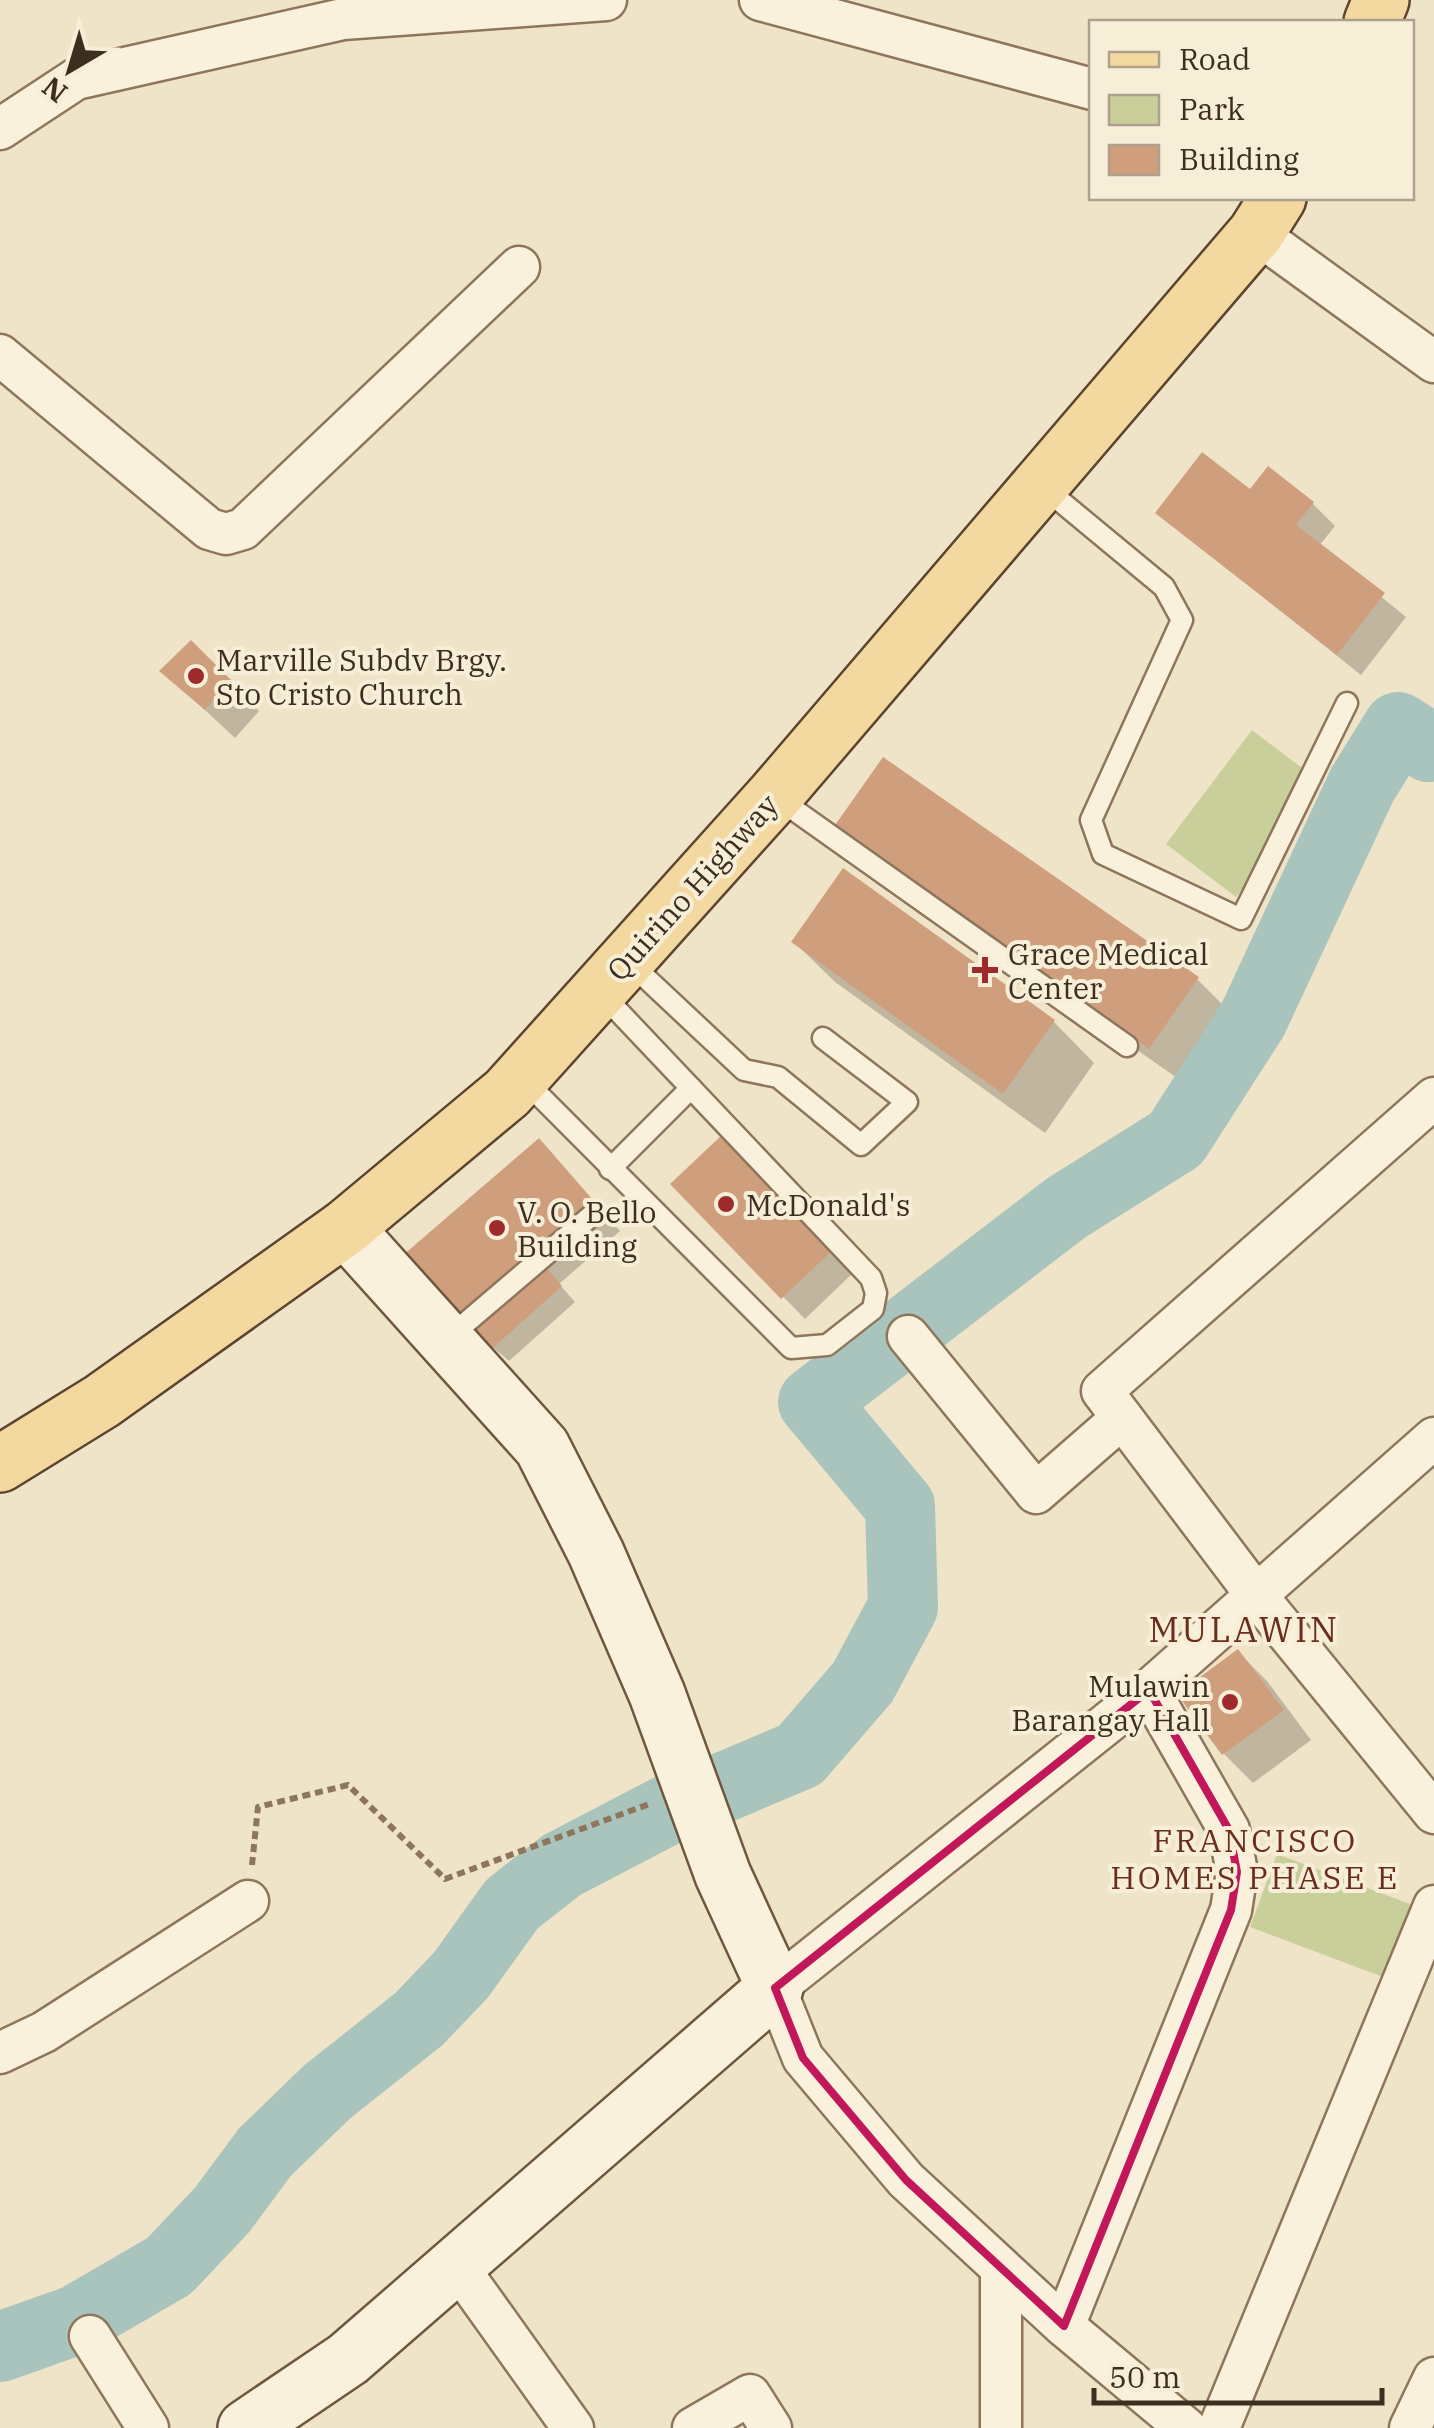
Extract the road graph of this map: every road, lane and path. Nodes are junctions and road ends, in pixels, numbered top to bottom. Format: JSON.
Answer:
{"nodes":[{"id":1,"x":606,"y":0,"type":"edge"},
{"id":2,"x":760,"y":0,"type":"edge"},
{"id":3,"x":1089,"y":88,"type":"edge"},
{"id":4,"x":0,"y":129,"type":"edge"},
{"id":5,"x":1267,"y":215,"type":"edge"},
{"id":6,"x":519,"y":267,"type":"dead end"},
{"id":7,"x":0,"y":355,"type":"edge"},
{"id":8,"x":1434,"y":362,"type":"edge"},
{"id":9,"x":1040,"y":485,"type":"junction"},
{"id":10,"x":1347,"y":702,"type":"dead end"},
{"id":11,"x":774,"y":796,"type":"junction"},
{"id":12,"x":613,"y":975,"type":"junction"},
{"id":13,"x":823,"y":1038,"type":"dead end"},
{"id":14,"x":1128,"y":1046,"type":"dead end"},
{"id":15,"x":521,"y":1077,"type":"junction"},
{"id":16,"x":691,"y":1088,"type":"junction"},
{"id":17,"x":1434,"y":1098,"type":"edge"},
{"id":18,"x":610,"y":1168,"type":"junction"},
{"id":19,"x":591,"y":1216,"type":"dead end"},
{"id":20,"x":345,"y":1228,"type":"junction"},
{"id":21,"x":908,"y":1336,"type":"dead end"},
{"id":22,"x":446,"y":1340,"type":"junction"},
{"id":23,"x":1122,"y":1418,"type":"junction"},
{"id":24,"x":1434,"y":1438,"type":"edge"},
{"id":25,"x":0,"y":1464,"type":"edge"},
{"id":26,"x":1256,"y":1595,"type":"junction"},
{"id":27,"x":1149,"y":1690,"type":"junction"},
{"id":28,"x":687,"y":1777,"type":"junction"},
{"id":29,"x":1428,"y":1794,"type":"edge"},
{"id":30,"x":248,"y":1902,"type":"joint"},
{"id":31,"x":1434,"y":1906,"type":"edge"},
{"id":32,"x":775,"y":1988,"type":"junction"},
{"id":33,"x":0,"y":2053,"type":"edge"},
{"id":34,"x":458,"y":2267,"type":"junction"},
{"id":35,"x":1001,"y":2270,"type":"junction"},
{"id":36,"x":1064,"y":2326,"type":"junction"},
{"id":37,"x":90,"y":2336,"type":"dead end"},
{"id":38,"x":1434,"y":2378,"type":"edge"},
{"id":39,"x":148,"y":2428,"type":"edge"},
{"id":40,"x":246,"y":2428,"type":"edge"},
{"id":41,"x":573,"y":2428,"type":"edge"},
{"id":42,"x":693,"y":2428,"type":"edge"},
{"id":43,"x":771,"y":2428,"type":"edge"},
{"id":44,"x":1001,"y":2428,"type":"edge"},
{"id":45,"x":1186,"y":2428,"type":"edge"},
{"id":46,"x":1219,"y":2428,"type":"edge"},
{"id":47,"x":1410,"y":2428,"type":"edge"}],
"edges":[{"from":1,"to":4,"type":"street"},
{"from":2,"to":3,"type":"street"},
{"from":5,"to":8,"type":"street"},
{"from":5,"to":9,"type":"main road","name":"Quirino Highway"},
{"from":6,"to":7,"type":"street"},
{"from":9,"to":10,"type":"lane"},
{"from":9,"to":11,"type":"main road","name":"Quirino Highway"},
{"from":11,"to":12,"type":"main road","name":"Quirino Highway"},
{"from":11,"to":14,"type":"lane"},
{"from":12,"to":13,"type":"lane"},
{"from":12,"to":15,"type":"main road","name":"Quirino Highway"},
{"from":12,"to":16,"type":"lane"},
{"from":15,"to":18,"type":"lane"},
{"from":15,"to":20,"type":"main road","name":"Quirino Highway"},
{"from":16,"to":18,"type":"lane"},
{"from":16,"to":18,"type":"lane"},
{"from":17,"to":23,"type":"street"},
{"from":19,"to":22,"type":"lane"},
{"from":20,"to":22,"type":"street"},
{"from":20,"to":25,"type":"main road","name":"Quirino Highway"},
{"from":21,"to":23,"type":"street"},
{"from":22,"to":28,"type":"street"},
{"from":23,"to":26,"type":"street"},
{"from":24,"to":26,"type":"street"},
{"from":26,"to":27,"type":"street"},
{"from":26,"to":29,"type":"street"},
{"from":27,"to":32,"type":"street"},
{"from":27,"to":36,"type":"street"},
{"from":28,"to":30,"type":"path"},
{"from":28,"to":32,"type":"street"},
{"from":30,"to":33,"type":"street"},
{"from":31,"to":46,"type":"street"},
{"from":32,"to":34,"type":"street"},
{"from":32,"to":35,"type":"street"},
{"from":34,"to":40,"type":"street"},
{"from":34,"to":41,"type":"street"},
{"from":35,"to":36,"type":"street"},
{"from":35,"to":44,"type":"street"},
{"from":36,"to":45,"type":"street"},
{"from":37,"to":39,"type":"street"},
{"from":38,"to":47,"type":"street"},
{"from":42,"to":43,"type":"street"}]}
